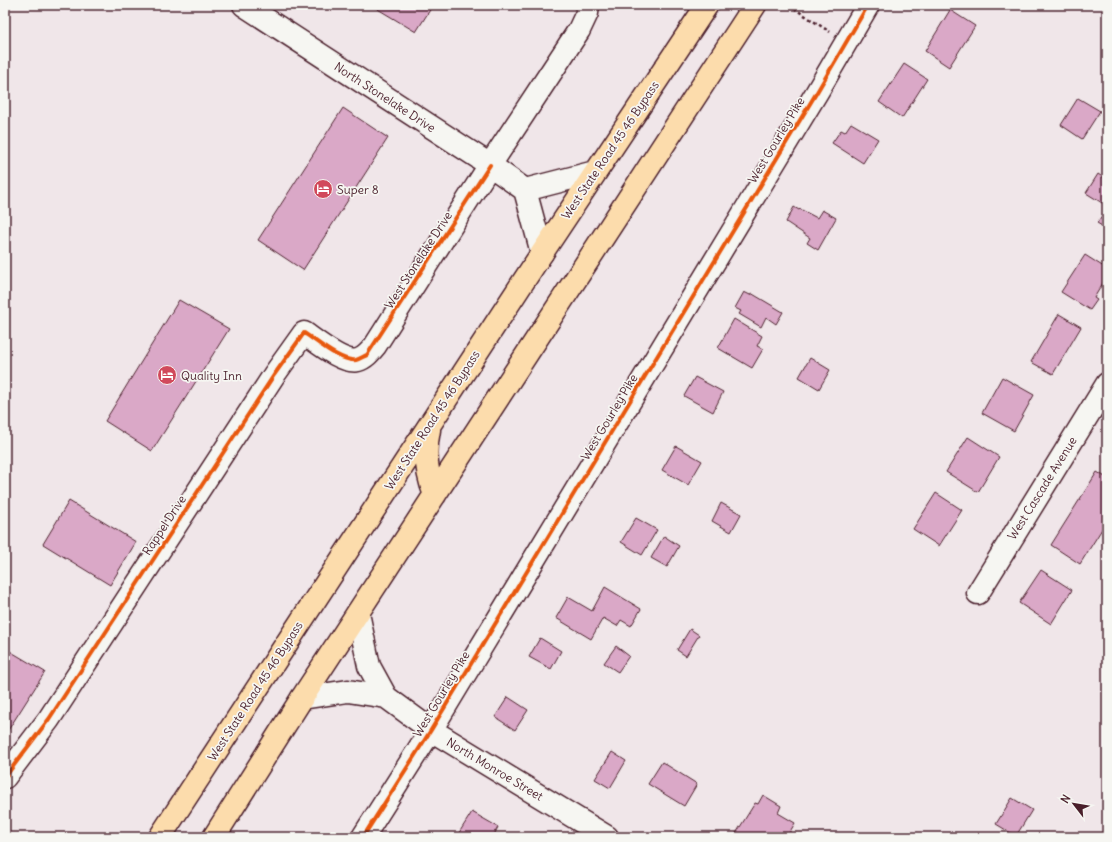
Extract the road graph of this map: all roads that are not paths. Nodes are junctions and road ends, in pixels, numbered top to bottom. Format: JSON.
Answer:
{"nodes":[{"id":1,"x":244,"y":5,"type":"edge"},
{"id":2,"x":588,"y":5,"type":"edge"},
{"id":3,"x":707,"y":5,"type":"edge"},
{"id":4,"x":755,"y":5,"type":"edge"},
{"id":5,"x":868,"y":5,"type":"edge"},
{"id":6,"x":490,"y":165,"type":"junction"},
{"id":7,"x":595,"y":172,"type":"junction"},
{"id":8,"x":525,"y":190,"type":"junction"},
{"id":9,"x":542,"y":253,"type":"junction"},
{"id":10,"x":357,"y":360,"type":"joint"},
{"id":11,"x":1107,"y":384,"type":"edge"},
{"id":12,"x":431,"y":422,"type":"junction"},
{"id":13,"x":435,"y":495,"type":"junction"},
{"id":14,"x":978,"y":593,"type":"dead end"},
{"id":15,"x":358,"y":613,"type":"junction"},
{"id":16,"x":386,"y":696,"type":"junction"},
{"id":17,"x":302,"y":698,"type":"junction"},
{"id":18,"x":431,"y":730,"type":"junction"},
{"id":19,"x":5,"y":777,"type":"edge"},
{"id":20,"x":165,"y":829,"type":"edge"},
{"id":21,"x":147,"y":837,"type":"edge"},
{"id":22,"x":214,"y":837,"type":"edge"},
{"id":23,"x":364,"y":837,"type":"edge"},
{"id":24,"x":607,"y":837,"type":"edge"}],
"edges":[{"from":1,"to":6,"type":"street","name":"North Stonelake Drive"},
{"from":2,"to":6,"type":"street","name":"West Stonelake Drive"},
{"from":3,"to":7,"type":"highway","name":"West State Road 45 46 Bypass"},
{"from":4,"to":13,"type":"highway"},
{"from":5,"to":18,"type":"street","name":"West Gourley Pike"},
{"from":6,"to":8,"type":"street","name":"North Stonelake Drive"},
{"from":6,"to":10,"type":"street","name":"West Stonelake Drive"},
{"from":7,"to":8,"type":"street"},
{"from":7,"to":9,"type":"highway","name":"West State Road 45 46 Bypass"},
{"from":8,"to":9,"type":"street"},
{"from":9,"to":12,"type":"highway","name":"West State Road 45 46 Bypass"},
{"from":10,"to":19,"type":"street","name":"Rappel Drive"},
{"from":11,"to":14,"type":"street","name":"West Cascade Avenue"},
{"from":12,"to":13,"type":"highway"},
{"from":12,"to":20,"type":"highway","name":"West State Road 45 46 Bypass"},
{"from":13,"to":15,"type":"highway"},
{"from":15,"to":16,"type":"street","name":"North Monroe Street"},
{"from":15,"to":17,"type":"highway"},
{"from":16,"to":17,"type":"street","name":"North Monroe Street"},
{"from":16,"to":18,"type":"street","name":"North Monroe Street"},
{"from":17,"to":22,"type":"highway"},
{"from":18,"to":23,"type":"street","name":"West Gourley Pike"},
{"from":18,"to":24,"type":"street","name":"North Monroe Street"},
{"from":20,"to":21,"type":"highway"}]}
